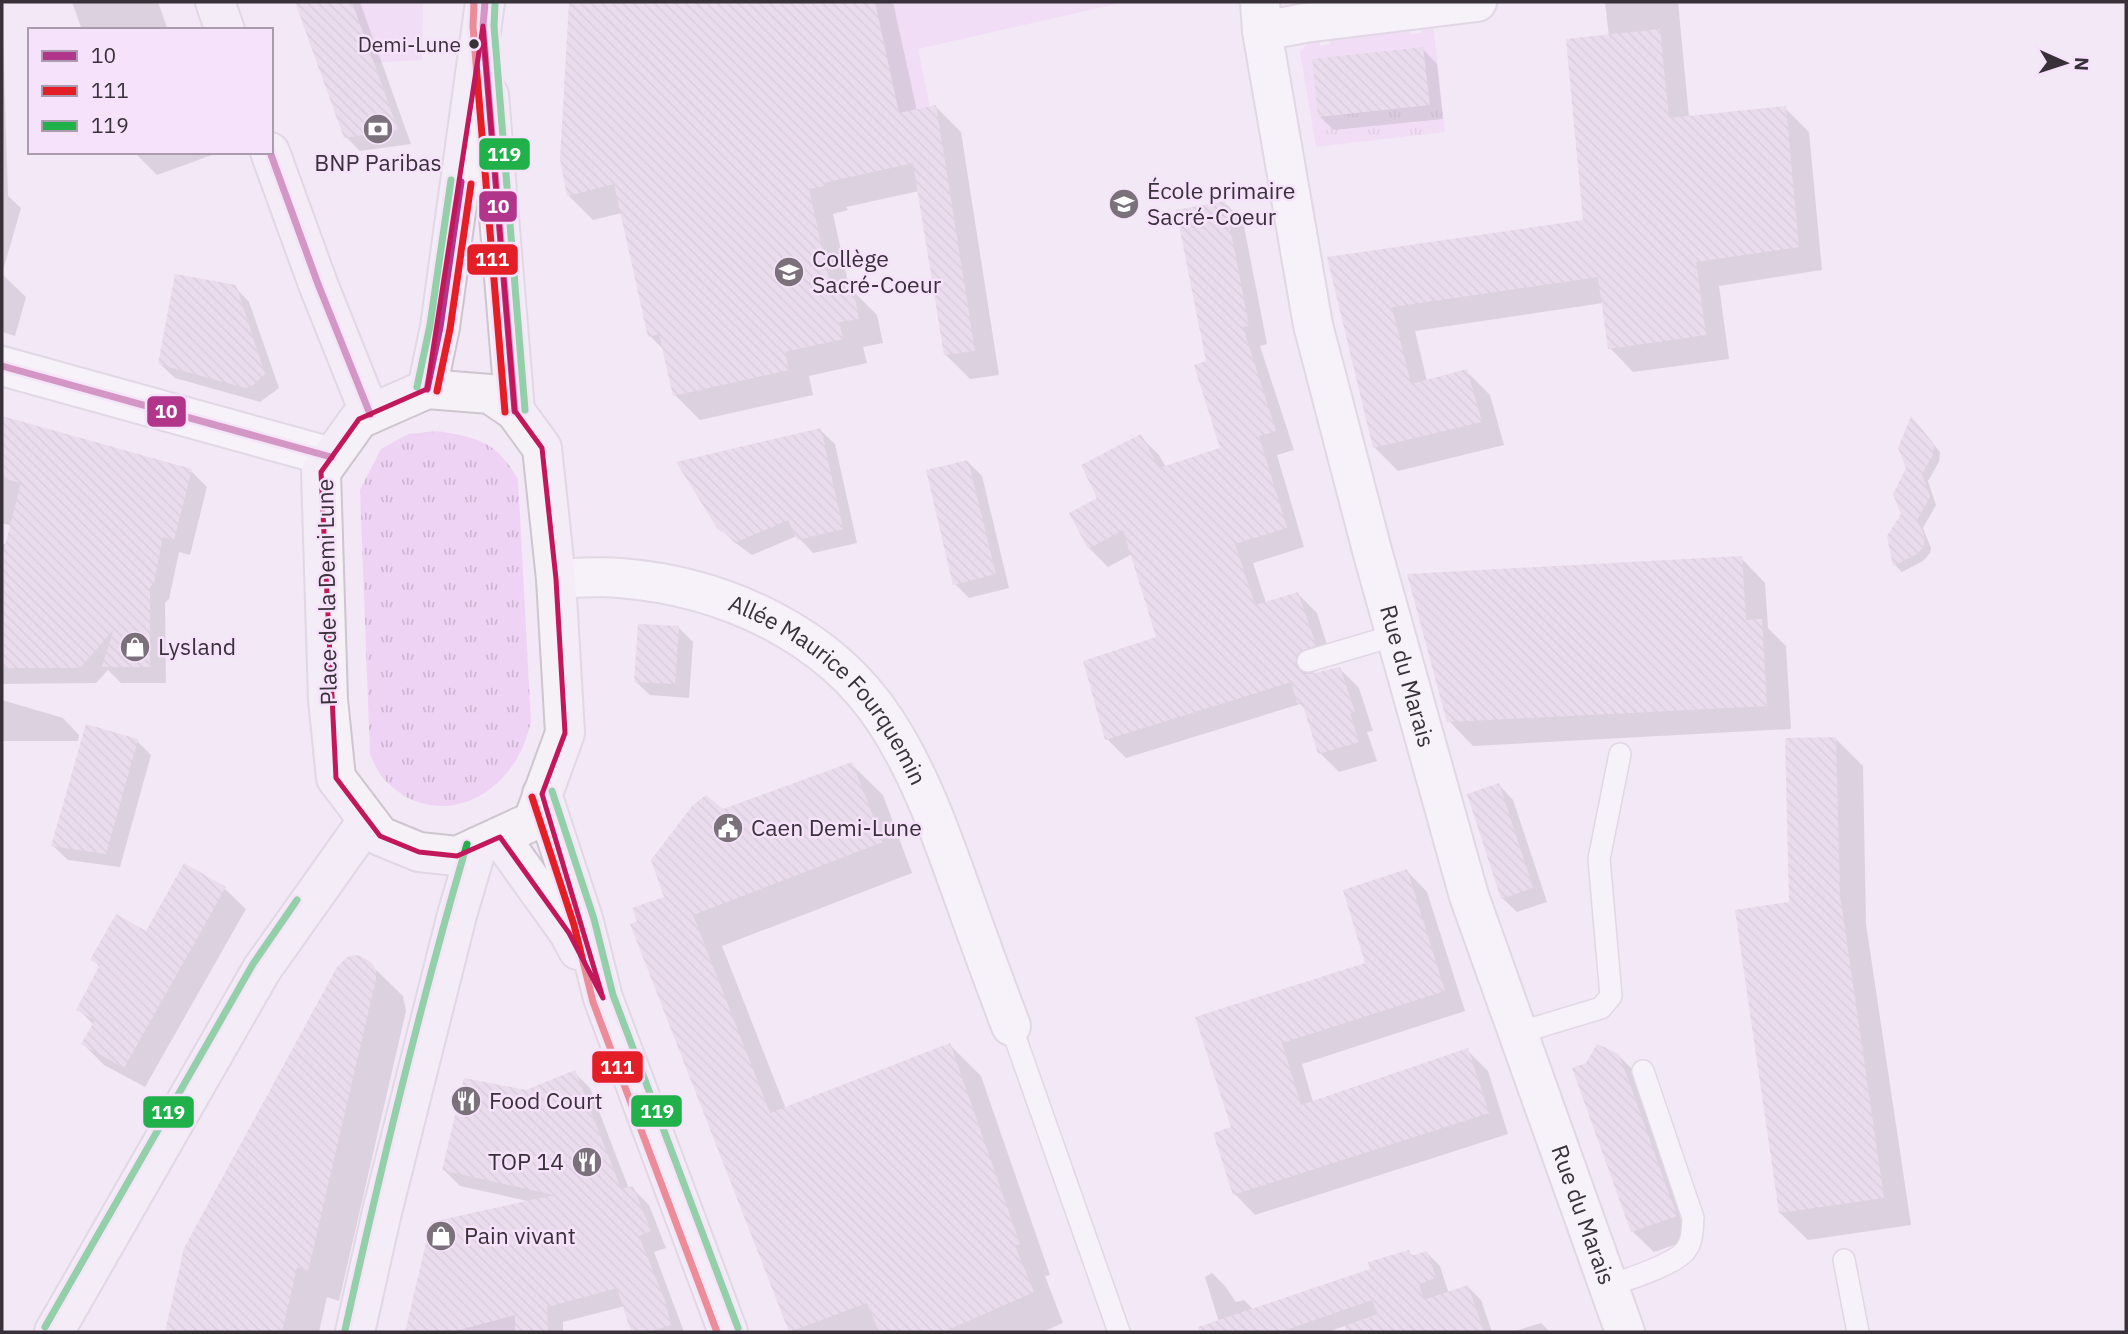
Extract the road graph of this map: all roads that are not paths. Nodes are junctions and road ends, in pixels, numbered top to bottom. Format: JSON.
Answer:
{"nodes":[{"id":1,"x":215,"y":2,"type":"edge"},
{"id":2,"x":1477,"y":2,"type":"edge"},
{"id":3,"x":484,"y":14,"type":"edge"},
{"id":4,"x":1261,"y":16,"type":"edge"},
{"id":5,"x":224,"y":28,"type":"edge"},
{"id":6,"x":271,"y":154,"type":"edge"},
{"id":7,"x":2,"y":366,"type":"edge"},
{"id":8,"x":427,"y":389,"type":"junction"},
{"id":9,"x":515,"y":411,"type":"junction"},
{"id":10,"x":370,"y":414,"type":"junction"},
{"id":11,"x":331,"y":457,"type":"junction"},
{"id":12,"x":556,"y":579,"type":"junction"},
{"id":13,"x":1396,"y":635,"type":"junction"},
{"id":14,"x":1308,"y":661,"type":"dead end"},
{"id":15,"x":1620,"y":754,"type":"dead end"},
{"id":16,"x":542,"y":794,"type":"junction"},
{"id":17,"x":367,"y":821,"type":"junction"},
{"id":18,"x":488,"y":842,"type":"junction"},
{"id":19,"x":603,"y":998,"type":"junction"},
{"id":20,"x":1011,"y":1026,"type":"joint"},
{"id":21,"x":1518,"y":1033,"type":"junction"},
{"id":22,"x":1643,"y":1071,"type":"dead end"},
{"id":23,"x":1843,"y":1260,"type":"dead end"},
{"id":24,"x":1608,"y":1286,"type":"junction"},
{"id":25,"x":54,"y":1332,"type":"edge"},
{"id":26,"x":355,"y":1332,"type":"edge"},
{"id":27,"x":728,"y":1332,"type":"edge"},
{"id":28,"x":1119,"y":1332,"type":"edge"},
{"id":29,"x":1625,"y":1332,"type":"edge"},
{"id":30,"x":1858,"y":1332,"type":"edge"}],
"edges":[{"from":1,"to":5,"type":"main road"},
{"from":2,"to":4,"type":"street"},
{"from":3,"to":8,"type":"main road"},
{"from":3,"to":9,"type":"main road"},
{"from":4,"to":13,"type":"street","name":"Rue du Marais"},
{"from":6,"to":10,"type":"main road"},
{"from":7,"to":11,"type":"street"},
{"from":8,"to":9,"type":"main road","name":"Place de la Demi Lune"},
{"from":8,"to":10,"type":"main road","name":"Place de la Demi Lune"},
{"from":9,"to":12,"type":"main road","name":"Place de la Demi Lune"},
{"from":10,"to":11,"type":"main road","name":"Place de la Demi Lune"},
{"from":11,"to":17,"type":"main road","name":"Place de la Demi Lune"},
{"from":12,"to":16,"type":"main road","name":"Place de la Demi Lune"},
{"from":12,"to":20,"type":"street","name":"Allée Maurice Fourquemin"},
{"from":13,"to":14,"type":"lane"},
{"from":13,"to":21,"type":"street","name":"Rue du Marais"},
{"from":15,"to":21,"type":"lane"},
{"from":16,"to":18,"type":"main road","name":"Place de la Demi Lune"},
{"from":16,"to":19,"type":"main road"},
{"from":17,"to":18,"type":"main road","name":"Place de la Demi Lune"},
{"from":17,"to":25,"type":"main road"},
{"from":18,"to":19,"type":"main road"},
{"from":18,"to":26,"type":"main road"},
{"from":19,"to":27,"type":"main road"},
{"from":20,"to":28,"type":"lane"},
{"from":21,"to":24,"type":"street","name":"Rue du Marais"},
{"from":22,"to":24,"type":"lane"},
{"from":23,"to":30,"type":"lane"},
{"from":24,"to":29,"type":"street","name":"Rue du Marais"}]}
